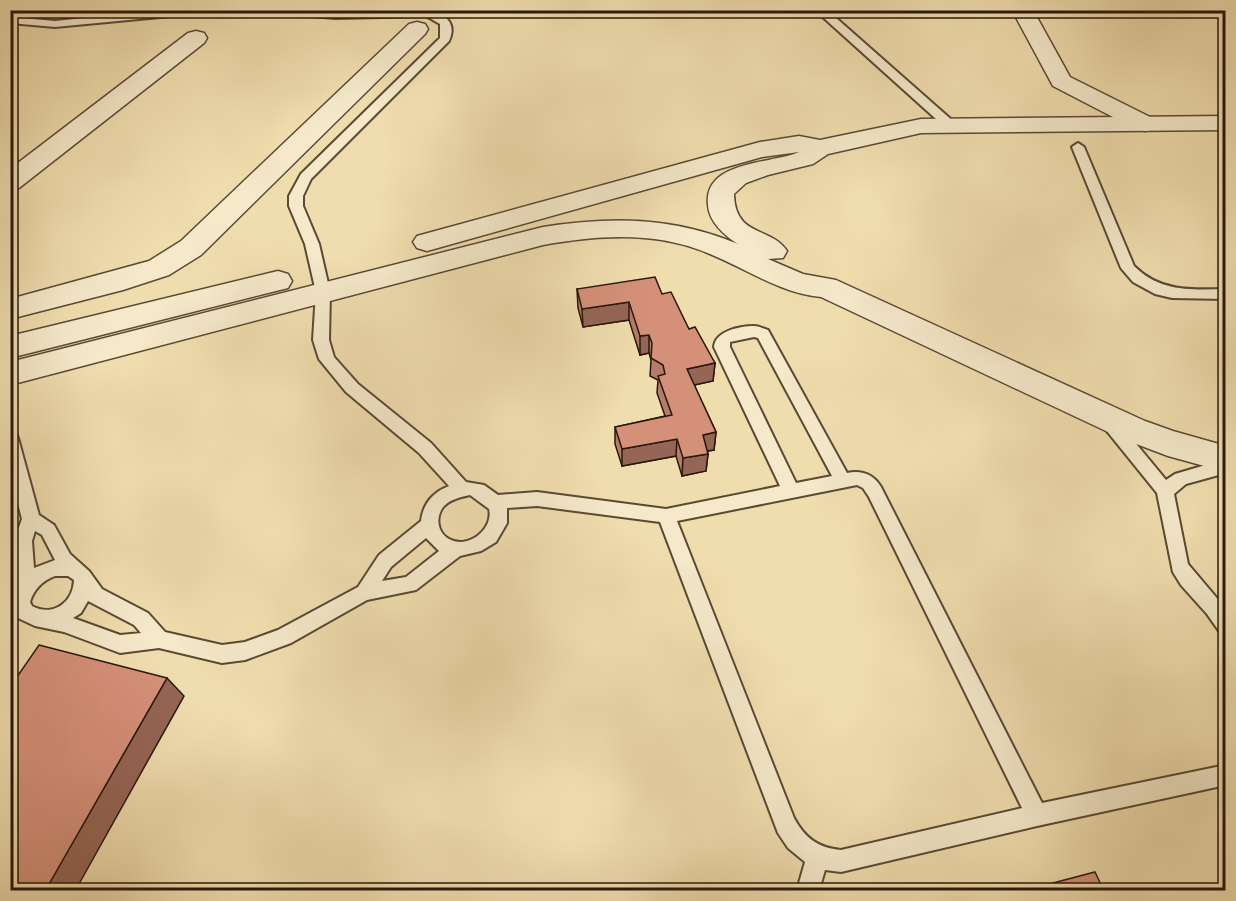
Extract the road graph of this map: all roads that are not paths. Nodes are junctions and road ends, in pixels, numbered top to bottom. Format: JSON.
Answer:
{"nodes":[{"id":1,"x":202,"y":10,"type":"edge"},
{"id":2,"x":273,"y":10,"type":"edge"},
{"id":3,"x":820,"y":10,"type":"edge"},
{"id":4,"x":1022,"y":10,"type":"edge"},
{"id":5,"x":10,"y":20,"type":"edge"},
{"id":6,"x":417,"y":29,"type":"dead end"},
{"id":7,"x":196,"y":38,"type":"dead end"},
{"id":8,"x":1226,"y":123,"type":"edge"},
{"id":9,"x":1145,"y":124,"type":"junction"},
{"id":10,"x":950,"y":125,"type":"junction"},
{"id":11,"x":1078,"y":147,"type":"dead end"},
{"id":12,"x":820,"y":148,"type":"junction"},
{"id":13,"x":10,"y":182,"type":"edge"},
{"id":14,"x":320,"y":282,"type":"junction"},
{"id":15,"x":826,"y":287,"type":"junction"},
{"id":16,"x":1226,"y":294,"type":"edge"},
{"id":17,"x":10,"y":309,"type":"edge"},
{"id":18,"x":10,"y":347,"type":"edge"},
{"id":19,"x":10,"y":374,"type":"edge"},
{"id":20,"x":1104,"y":416,"type":"junction"},
{"id":21,"x":10,"y":438,"type":"edge"},
{"id":22,"x":1226,"y":459,"type":"edge"},
{"id":23,"x":1226,"y":466,"type":"edge"},
{"id":24,"x":843,"y":481,"type":"junction"},
{"id":25,"x":462,"y":489,"type":"junction"},
{"id":26,"x":791,"y":491,"type":"junction"},
{"id":27,"x":1165,"y":491,"type":"junction"},
{"id":28,"x":496,"y":502,"type":"junction"},
{"id":29,"x":666,"y":516,"type":"junction"},
{"id":30,"x":31,"y":519,"type":"junction"},
{"id":31,"x":428,"y":526,"type":"junction"},
{"id":32,"x":457,"y":548,"type":"junction"},
{"id":33,"x":72,"y":568,"type":"junction"},
{"id":34,"x":84,"y":582,"type":"junction"},
{"id":35,"x":364,"y":593,"type":"junction"},
{"id":36,"x":19,"y":598,"type":"edge"},
{"id":37,"x":44,"y":620,"type":"junction"},
{"id":38,"x":1226,"y":626,"type":"edge"},
{"id":39,"x":159,"y":639,"type":"junction"},
{"id":40,"x":1226,"y":775,"type":"edge"},
{"id":41,"x":1037,"y":815,"type":"junction"},
{"id":42,"x":817,"y":857,"type":"junction"},
{"id":43,"x":808,"y":891,"type":"edge"}],
"edges":[{"from":1,"to":5,"type":"lane"},
{"from":2,"to":14,"type":"lane"},
{"from":3,"to":10,"type":"lane"},
{"from":4,"to":9,"type":"street"},
{"from":6,"to":17,"type":"street"},
{"from":7,"to":13,"type":"street"},
{"from":8,"to":9,"type":"street"},
{"from":9,"to":10,"type":"street"},
{"from":10,"to":12,"type":"street"},
{"from":11,"to":16,"type":"lane"},
{"from":12,"to":14,"type":"street"},
{"from":12,"to":15,"type":"street"},
{"from":14,"to":15,"type":"street"},
{"from":14,"to":18,"type":"street"},
{"from":14,"to":19,"type":"street"},
{"from":14,"to":25,"type":"lane"},
{"from":15,"to":20,"type":"street"},
{"from":20,"to":22,"type":"street"},
{"from":20,"to":27,"type":"lane"},
{"from":21,"to":30,"type":"lane"},
{"from":23,"to":27,"type":"lane"},
{"from":24,"to":26,"type":"lane"},
{"from":24,"to":26,"type":"lane"},
{"from":24,"to":41,"type":"lane"},
{"from":25,"to":28,"type":"lane"},
{"from":25,"to":31,"type":"lane"},
{"from":26,"to":29,"type":"lane"},
{"from":27,"to":38,"type":"lane"},
{"from":28,"to":29,"type":"lane"},
{"from":28,"to":32,"type":"lane"},
{"from":29,"to":42,"type":"lane"},
{"from":30,"to":33,"type":"lane"},
{"from":30,"to":36,"type":"lane"},
{"from":31,"to":32,"type":"lane"},
{"from":31,"to":35,"type":"lane"},
{"from":32,"to":35,"type":"lane"},
{"from":33,"to":34,"type":"lane"},
{"from":33,"to":36,"type":"lane"},
{"from":34,"to":37,"type":"lane"},
{"from":34,"to":39,"type":"lane"},
{"from":35,"to":39,"type":"lane"},
{"from":36,"to":37,"type":"lane"},
{"from":37,"to":39,"type":"lane"},
{"from":40,"to":41,"type":"lane"},
{"from":41,"to":42,"type":"lane"},
{"from":42,"to":43,"type":"lane"}]}
